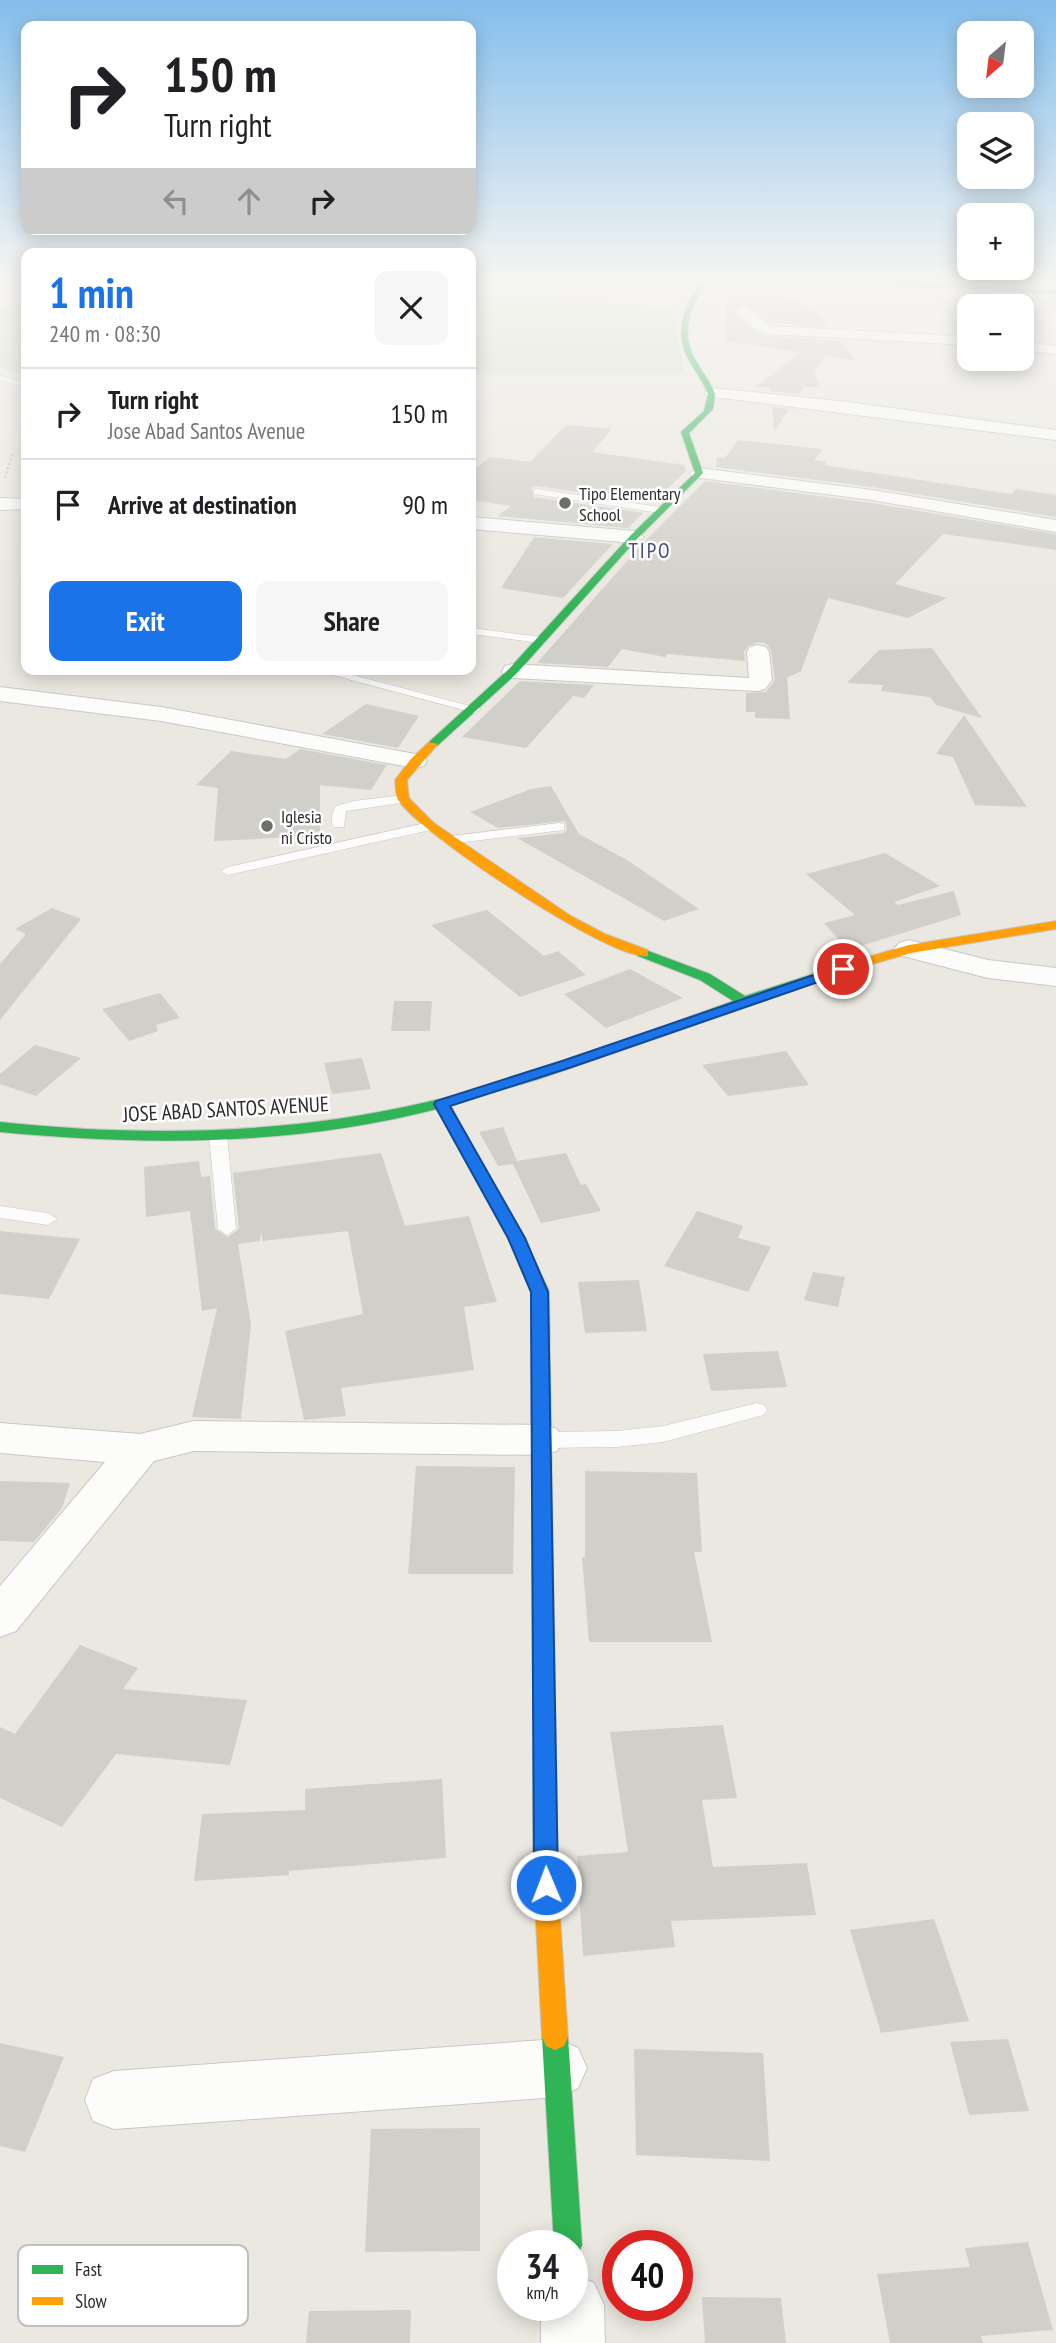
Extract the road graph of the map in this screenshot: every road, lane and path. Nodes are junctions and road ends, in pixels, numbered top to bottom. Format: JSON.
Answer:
{"nodes":[{"id":1,"x":710,"y":388,"type":"edge"},
{"id":2,"x":713,"y":393,"type":"junction"},
{"id":3,"x":1056,"y":435,"type":"edge"},
{"id":4,"x":699,"y":473,"type":"junction"},
{"id":5,"x":537,"y":492,"type":"dead end"},
{"id":6,"x":0,"y":503,"type":"edge"},
{"id":7,"x":21,"y":504,"type":"edge"},
{"id":8,"x":660,"y":510,"type":"junction"},
{"id":9,"x":476,"y":523,"type":"edge"},
{"id":10,"x":1056,"y":526,"type":"edge"},
{"id":11,"x":634,"y":537,"type":"junction"},
{"id":12,"x":476,"y":632,"type":"edge"},
{"id":13,"x":541,"y":640,"type":"junction"},
{"id":14,"x":758,"y":652,"type":"dead end"},
{"id":15,"x":513,"y":671,"type":"junction"},
{"id":16,"x":340,"y":675,"type":"edge"},
{"id":17,"x":374,"y":675,"type":"edge"},
{"id":18,"x":377,"y":684,"type":"junction"},
{"id":19,"x":0,"y":694,"type":"edge"},
{"id":20,"x":475,"y":709,"type":"junction"},
{"id":21,"x":415,"y":761,"type":"junction"},
{"id":22,"x":403,"y":799,"type":"junction"},
{"id":23,"x":339,"y":824,"type":"dead end"},
{"id":24,"x":430,"y":827,"type":"junction"},
{"id":25,"x":559,"y":827,"type":"dead end"},
{"id":26,"x":448,"y":840,"type":"junction"},
{"id":27,"x":229,"y":871,"type":"dead end"},
{"id":28,"x":1056,"y":925,"type":"edge"},
{"id":29,"x":909,"y":949,"type":"junction"},
{"id":30,"x":1056,"y":977,"type":"edge"},
{"id":31,"x":745,"y":1002,"type":"junction"},
{"id":32,"x":442,"y":1104,"type":"junction"},
{"id":33,"x":0,"y":1127,"type":"edge"},
{"id":34,"x":218,"y":1135,"type":"junction"},
{"id":35,"x":0,"y":1212,"type":"edge"},
{"id":36,"x":48,"y":1219,"type":"dead end"},
{"id":37,"x":227,"y":1228,"type":"dead end"},
{"id":38,"x":757,"y":1410,"type":"dead end"},
{"id":39,"x":0,"y":1438,"type":"edge"},
{"id":40,"x":542,"y":1440,"type":"junction"},
{"id":41,"x":139,"y":1449,"type":"junction"},
{"id":42,"x":0,"y":1618,"type":"edge"},
{"id":43,"x":558,"y":2068,"type":"junction"},
{"id":44,"x":114,"y":2101,"type":"dead end"},
{"id":45,"x":567,"y":2230,"type":"edge"},
{"id":46,"x":572,"y":2321,"type":"edge"},
{"id":47,"x":573,"y":2343,"type":"edge"}],
"edges":[{"from":1,"to":2,"type":"main road"},
{"from":2,"to":3,"type":"street"},
{"from":2,"to":4,"type":"main road"},
{"from":4,"to":8,"type":"main road"},
{"from":4,"to":10,"type":"street"},
{"from":5,"to":8,"type":"lane"},
{"from":6,"to":7,"type":"street"},
{"from":8,"to":11,"type":"main road"},
{"from":9,"to":11,"type":"street"},
{"from":11,"to":13,"type":"main road"},
{"from":12,"to":13,"type":"lane"},
{"from":13,"to":15,"type":"main road"},
{"from":14,"to":15,"type":"street"},
{"from":15,"to":20,"type":"main road"},
{"from":16,"to":18,"type":"lane"},
{"from":17,"to":18,"type":"lane"},
{"from":18,"to":20,"type":"lane"},
{"from":19,"to":21,"type":"street"},
{"from":20,"to":21,"type":"main road"},
{"from":21,"to":22,"type":"main road"},
{"from":22,"to":23,"type":"lane"},
{"from":22,"to":24,"type":"main road"},
{"from":24,"to":26,"type":"main road"},
{"from":24,"to":27,"type":"lane"},
{"from":25,"to":26,"type":"lane"},
{"from":26,"to":31,"type":"main road"},
{"from":28,"to":29,"type":"main road","name":"JOSE ABAD SANTOS AVENUE"},
{"from":29,"to":30,"type":"street"},
{"from":29,"to":31,"type":"main road","name":"JOSE ABAD SANTOS AVENUE"},
{"from":31,"to":32,"type":"main road","name":"JOSE ABAD SANTOS AVENUE"},
{"from":32,"to":34,"type":"main road","name":"JOSE ABAD SANTOS AVENUE"},
{"from":32,"to":40,"type":"main road"},
{"from":33,"to":34,"type":"main road","name":"JOSE ABAD SANTOS AVENUE"},
{"from":34,"to":37,"type":"lane"},
{"from":35,"to":36,"type":"lane"},
{"from":38,"to":40,"type":"lane"},
{"from":39,"to":41,"type":"street"},
{"from":40,"to":41,"type":"street"},
{"from":40,"to":43,"type":"main road"},
{"from":41,"to":42,"type":"street"},
{"from":43,"to":44,"type":"street"},
{"from":43,"to":45,"type":"main road"},
{"from":46,"to":47,"type":"street"}]}
